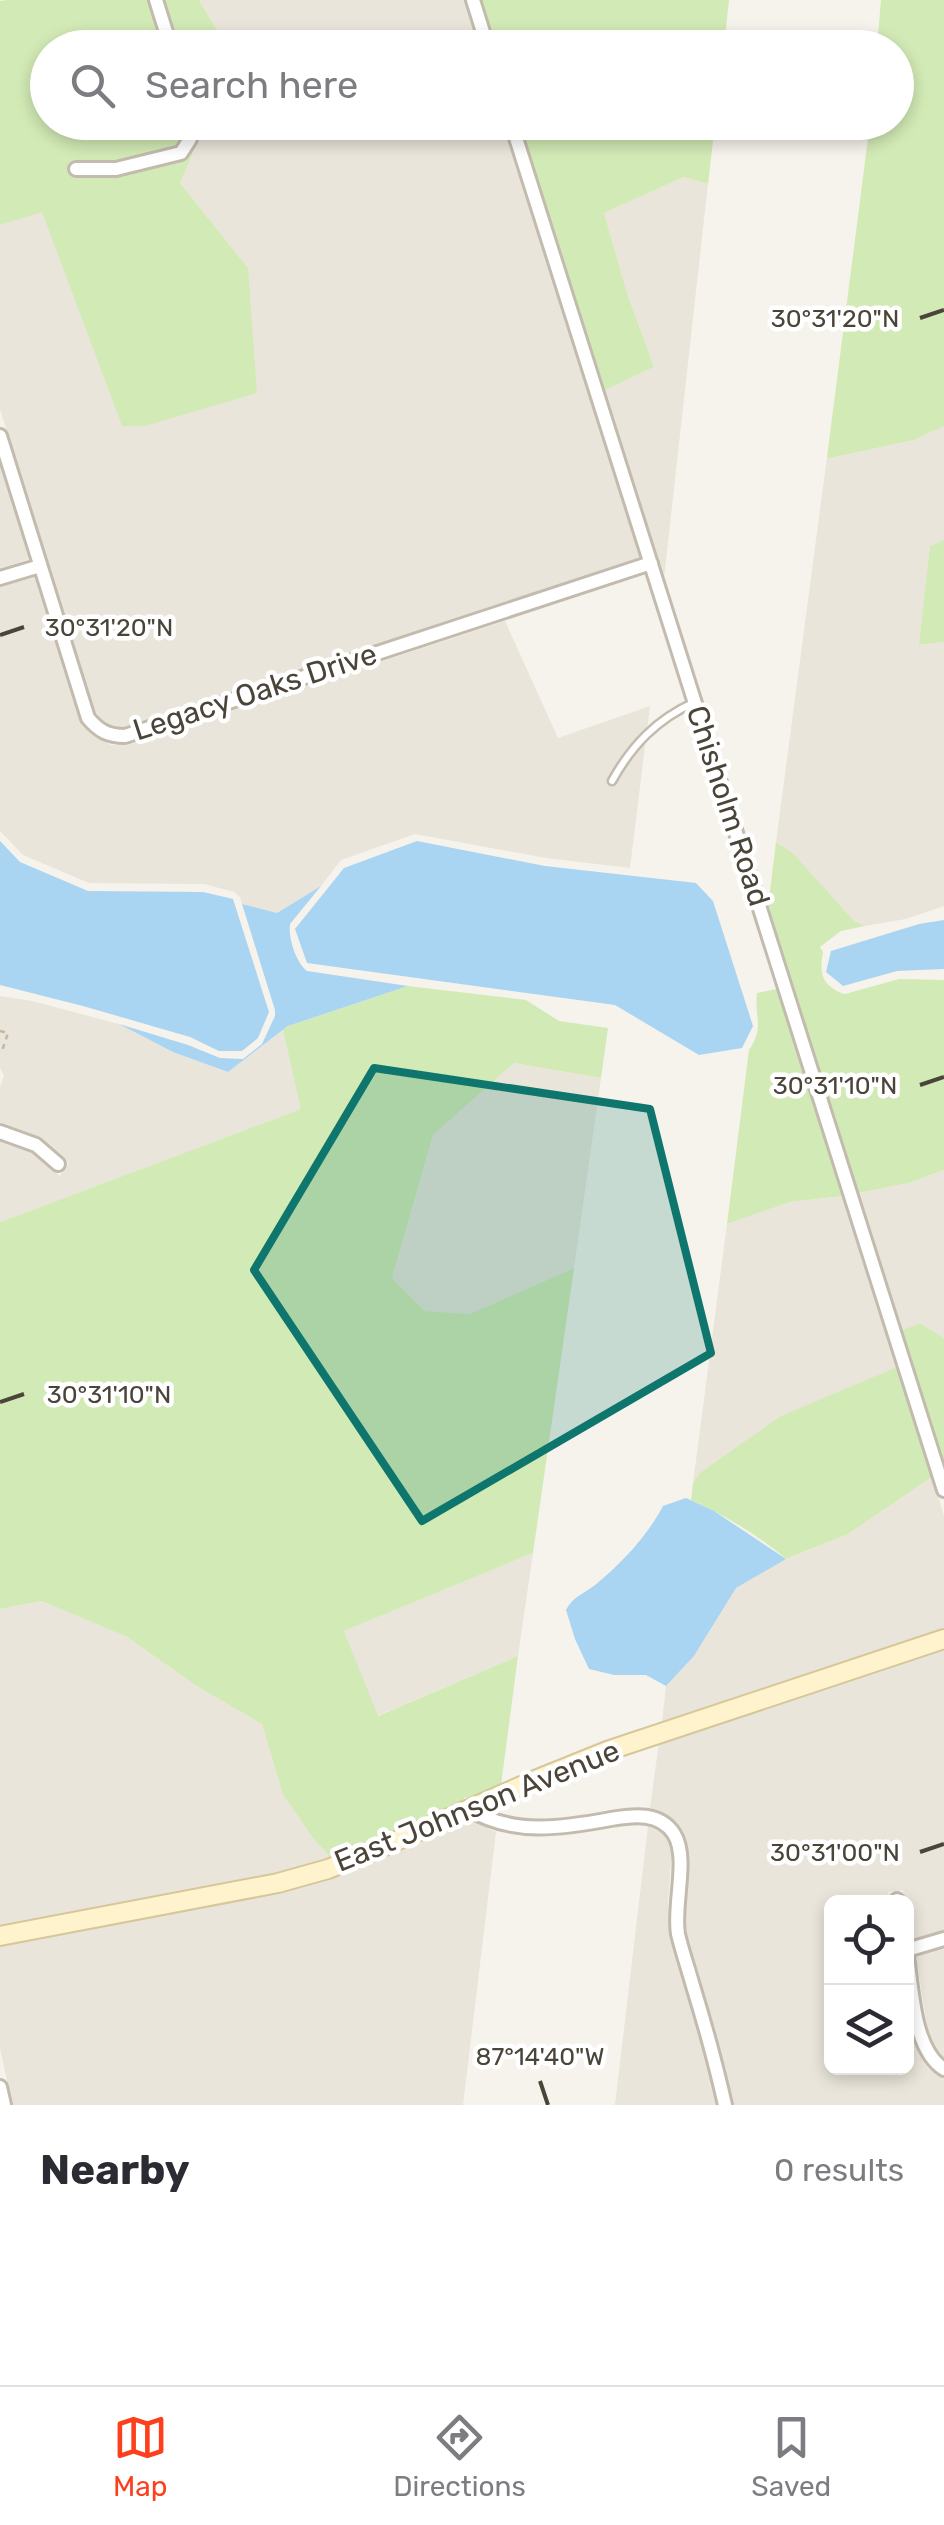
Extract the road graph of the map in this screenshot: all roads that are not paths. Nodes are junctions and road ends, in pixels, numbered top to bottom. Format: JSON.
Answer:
{"nodes":[{"id":1,"x":156,"y":0,"type":"edge"},
{"id":2,"x":473,"y":0,"type":"edge"},
{"id":3,"x":165,"y":30,"type":"edge"},
{"id":4,"x":482,"y":30,"type":"edge"},
{"id":5,"x":189,"y":140,"type":"edge"},
{"id":6,"x":518,"y":140,"type":"edge"},
{"id":7,"x":76,"y":169,"type":"dead end"},
{"id":8,"x":0,"y":436,"type":"edge"},
{"id":9,"x":651,"y":563,"type":"junction"},
{"id":10,"x":40,"y":566,"type":"junction"},
{"id":11,"x":0,"y":578,"type":"edge"},
{"id":12,"x":695,"y":702,"type":"junction"},
{"id":13,"x":612,"y":781,"type":"dead end"},
{"id":14,"x":0,"y":1132,"type":"edge"},
{"id":15,"x":58,"y":1164,"type":"dead end"},
{"id":16,"x":944,"y":1490,"type":"edge"},
{"id":17,"x":944,"y":1638,"type":"edge"},
{"id":18,"x":469,"y":1809,"type":"junction"},
{"id":19,"x":0,"y":1936,"type":"edge"},
{"id":20,"x":944,"y":1940,"type":"edge"},
{"id":21,"x":914,"y":1948,"type":"edge"},
{"id":22,"x":912,"y":1985,"type":"edge"},
{"id":23,"x":944,"y":2069,"type":"edge"},
{"id":24,"x":0,"y":2087,"type":"edge"},
{"id":25,"x":4,"y":2105,"type":"edge"},
{"id":26,"x":725,"y":2105,"type":"edge"}],
"edges":[{"from":1,"to":3,"type":"street"},
{"from":2,"to":4,"type":"street"},
{"from":5,"to":7,"type":"street"},
{"from":6,"to":9,"type":"street","name":"Chisholm Road"},
{"from":8,"to":10,"type":"street","name":"Legacy Oaks Drive"},
{"from":9,"to":10,"type":"street","name":"Legacy Oaks Drive"},
{"from":9,"to":12,"type":"street","name":"Chisholm Road"},
{"from":10,"to":11,"type":"street"},
{"from":12,"to":13,"type":"lane"},
{"from":12,"to":16,"type":"street","name":"Chisholm Road"},
{"from":14,"to":15,"type":"street"},
{"from":17,"to":18,"type":"main road","name":"East Johnson Avenue"},
{"from":18,"to":19,"type":"main road","name":"East Johnson Avenue"},
{"from":18,"to":26,"type":"street"},
{"from":20,"to":21,"type":"street"},
{"from":22,"to":23,"type":"street"},
{"from":24,"to":25,"type":"street"}]}
